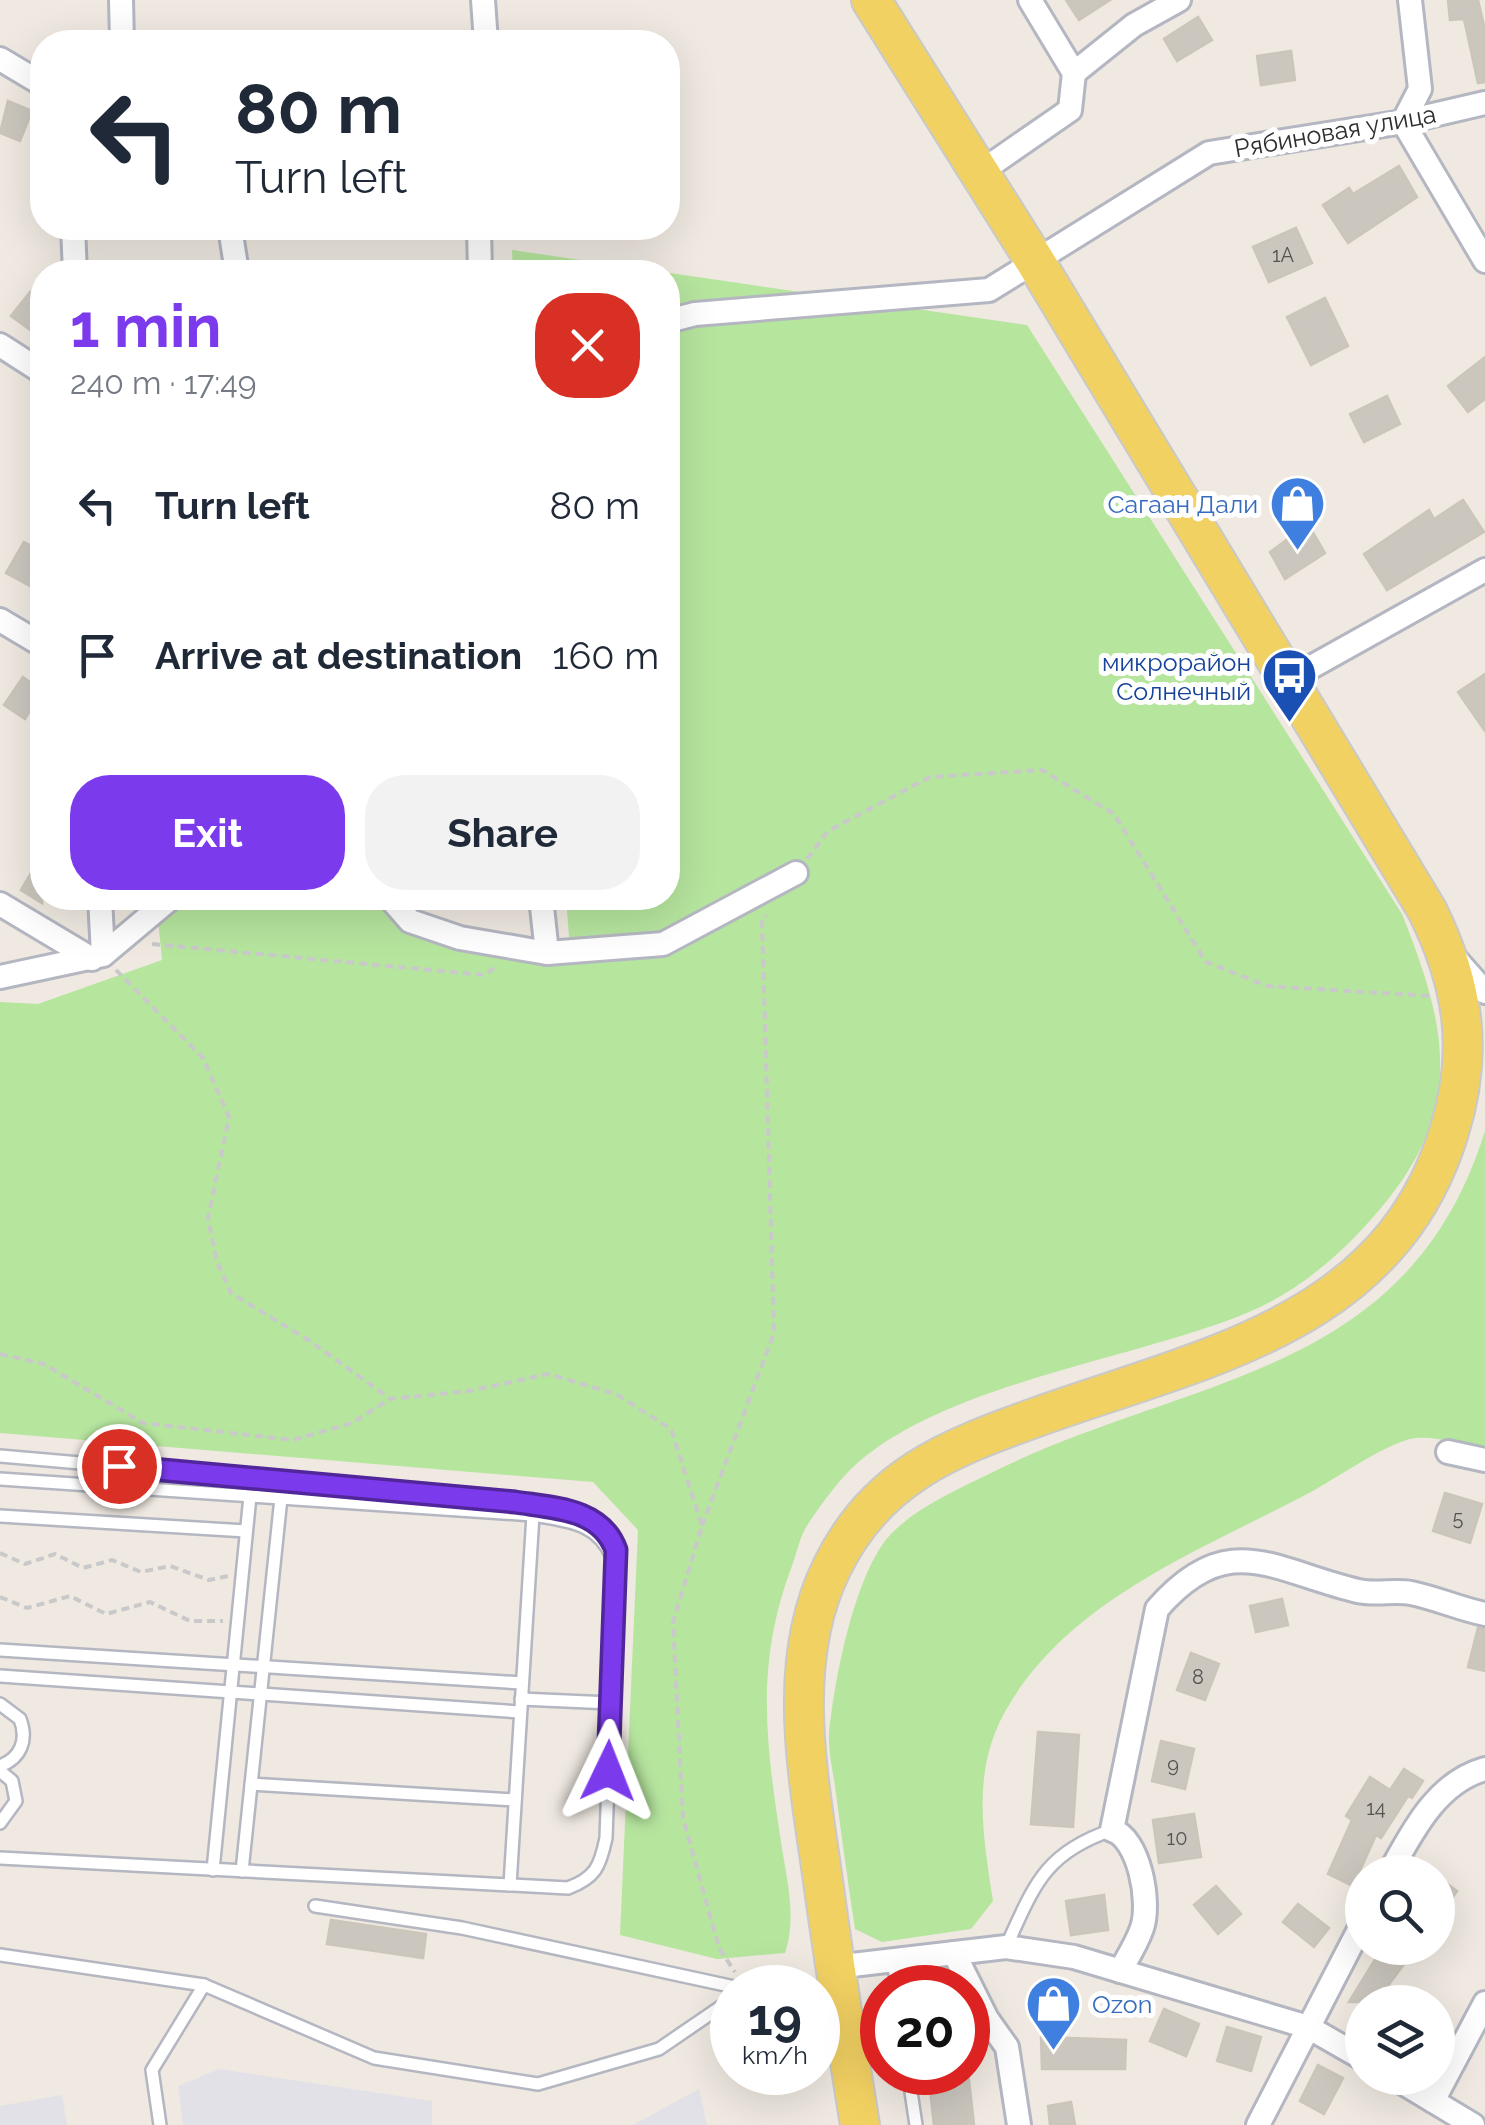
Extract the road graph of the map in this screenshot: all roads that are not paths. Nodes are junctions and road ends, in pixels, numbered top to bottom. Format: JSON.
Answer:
{"nodes":[{"id":1,"x":121,"y":0,"type":"edge"},
{"id":2,"x":483,"y":0,"type":"edge"},
{"id":3,"x":871,"y":0,"type":"edge"},
{"id":4,"x":1030,"y":0,"type":"edge"},
{"id":5,"x":1179,"y":0,"type":"edge"},
{"id":6,"x":1410,"y":0,"type":"edge"},
{"id":7,"x":122,"y":30,"type":"edge"},
{"id":8,"x":485,"y":30,"type":"edge"},
{"id":9,"x":0,"y":59,"type":"edge"},
{"id":10,"x":1074,"y":73,"type":"junction"},
{"id":11,"x":30,"y":77,"type":"edge"},
{"id":12,"x":1485,"y":103,"type":"edge"},
{"id":13,"x":1404,"y":122,"type":"junction"},
{"id":14,"x":979,"y":173,"type":"junction"},
{"id":15,"x":1035,"y":261,"type":"junction"},
{"id":16,"x":1485,"y":261,"type":"edge"},
{"id":17,"x":680,"y":318,"type":"edge"},
{"id":18,"x":0,"y":345,"type":"edge"},
{"id":19,"x":30,"y":364,"type":"edge"},
{"id":20,"x":1485,"y":570,"type":"edge"},
{"id":21,"x":0,"y":620,"type":"edge"},
{"id":22,"x":30,"y":637,"type":"edge"},
{"id":23,"x":1288,"y":680,"type":"junction"},
{"id":24,"x":796,"y":873,"type":"road end"},
{"id":25,"x":0,"y":904,"type":"edge"},
{"id":26,"x":99,"y":910,"type":"edge"},
{"id":27,"x":157,"y":910,"type":"edge"},
{"id":28,"x":400,"y":910,"type":"edge"},
{"id":29,"x":542,"y":910,"type":"edge"},
{"id":30,"x":547,"y":952,"type":"junction"},
{"id":31,"x":97,"y":957,"type":"junction"},
{"id":32,"x":0,"y":977,"type":"edge"},
{"id":33,"x":1473,"y":994,"type":"edge"},
{"id":34,"x":1448,"y":1452,"type":"dead end"},
{"id":35,"x":0,"y":1456,"type":"edge"},
{"id":36,"x":1485,"y":1460,"type":"edge"},
{"id":37,"x":0,"y":1478,"type":"edge"},
{"id":38,"x":250,"y":1496,"type":"junction"},
{"id":39,"x":281,"y":1498,"type":"junction"},
{"id":40,"x":0,"y":1516,"type":"edge"},
{"id":41,"x":532,"y":1516,"type":"junction"},
{"id":42,"x":246,"y":1530,"type":"junction"},
{"id":43,"x":615,"y":1578,"type":"junction"},
{"id":44,"x":1485,"y":1614,"type":"edge"},
{"id":45,"x":0,"y":1650,"type":"edge"},
{"id":46,"x":233,"y":1665,"type":"junction"},
{"id":47,"x":263,"y":1667,"type":"junction"},
{"id":48,"x":0,"y":1676,"type":"edge"},
{"id":49,"x":522,"y":1683,"type":"junction"},
{"id":50,"x":230,"y":1692,"type":"junction"},
{"id":51,"x":260,"y":1694,"type":"junction"},
{"id":52,"x":610,"y":1703,"type":"junction"},
{"id":53,"x":0,"y":1704,"type":"edge"},
{"id":54,"x":521,"y":1705,"type":"junction"},
{"id":55,"x":0,"y":1769,"type":"edge"},
{"id":56,"x":1485,"y":1769,"type":"edge"},
{"id":57,"x":251,"y":1784,"type":"junction"},
{"id":58,"x":515,"y":1800,"type":"junction"},
{"id":59,"x":0,"y":1823,"type":"edge"},
{"id":60,"x":1112,"y":1830,"type":"junction"},
{"id":61,"x":1401,"y":1855,"type":"edge"},
{"id":62,"x":0,"y":1858,"type":"edge"},
{"id":63,"x":213,"y":1870,"type":"junction"},
{"id":64,"x":242,"y":1871,"type":"junction"},
{"id":65,"x":510,"y":1885,"type":"junction"},
{"id":66,"x":315,"y":1906,"type":"dead end"},
{"id":67,"x":1006,"y":1947,"type":"junction"},
{"id":68,"x":954,"y":1953,"type":"junction"},
{"id":69,"x":0,"y":1955,"type":"edge"},
{"id":70,"x":1345,"y":1957,"type":"edge"},
{"id":71,"x":893,"y":1960,"type":"junction"},
{"id":72,"x":835,"y":1965,"type":"edge"},
{"id":73,"x":894,"y":1965,"type":"edge"},
{"id":74,"x":840,"y":1966,"type":"edge"},
{"id":75,"x":1120,"y":1971,"type":"junction"},
{"id":76,"x":710,"y":1976,"type":"edge"},
{"id":77,"x":204,"y":1985,"type":"junction"},
{"id":78,"x":840,"y":1999,"type":"edge"},
{"id":79,"x":1485,"y":2003,"type":"edge"},
{"id":80,"x":710,"y":2014,"type":"edge"},
{"id":81,"x":1308,"y":2028,"type":"junction"},
{"id":82,"x":1345,"y":2049,"type":"edge"},
{"id":83,"x":911,"y":2095,"type":"edge"},
{"id":84,"x":1423,"y":2095,"type":"edge"},
{"id":85,"x":1433,"y":2101,"type":"junction"},
{"id":86,"x":160,"y":2125,"type":"edge"},
{"id":87,"x":860,"y":2125,"type":"edge"},
{"id":88,"x":916,"y":2125,"type":"edge"},
{"id":89,"x":1020,"y":2125,"type":"edge"},
{"id":90,"x":1258,"y":2125,"type":"edge"},
{"id":91,"x":1473,"y":2125,"type":"edge"}],
"edges":[{"from":1,"to":7,"type":"street"},
{"from":2,"to":8,"type":"street"},
{"from":3,"to":14,"type":"main road"},
{"from":4,"to":10,"type":"street"},
{"from":5,"to":10,"type":"street"},
{"from":6,"to":13,"type":"street"},
{"from":9,"to":11,"type":"street"},
{"from":10,"to":14,"type":"street"},
{"from":12,"to":13,"type":"street","name":"Рябиновая улица"},
{"from":13,"to":15,"type":"street","name":"Рябиновая улица"},
{"from":13,"to":16,"type":"street"},
{"from":14,"to":15,"type":"main road"},
{"from":15,"to":17,"type":"street","name":"Рябиновая улица"},
{"from":15,"to":23,"type":"main road"},
{"from":18,"to":19,"type":"street"},
{"from":20,"to":23,"type":"street"},
{"from":21,"to":22,"type":"street"},
{"from":23,"to":33,"type":"main road"},
{"from":24,"to":30,"type":"street"},
{"from":25,"to":31,"type":"street"},
{"from":26,"to":31,"type":"street"},
{"from":27,"to":31,"type":"street"},
{"from":28,"to":30,"type":"street"},
{"from":29,"to":30,"type":"street"},
{"from":31,"to":32,"type":"street"},
{"from":33,"to":72,"type":"main road"},
{"from":34,"to":36,"type":"street"},
{"from":35,"to":43,"type":"lane"},
{"from":37,"to":38,"type":"lane"},
{"from":38,"to":39,"type":"lane"},
{"from":38,"to":42,"type":"lane"},
{"from":39,"to":41,"type":"lane"},
{"from":39,"to":47,"type":"lane"},
{"from":40,"to":42,"type":"lane"},
{"from":41,"to":43,"type":"lane"},
{"from":41,"to":49,"type":"lane"},
{"from":42,"to":46,"type":"lane"},
{"from":43,"to":52,"type":"lane"},
{"from":44,"to":60,"type":"street"},
{"from":45,"to":46,"type":"lane"},
{"from":46,"to":47,"type":"lane"},
{"from":46,"to":50,"type":"lane"},
{"from":47,"to":49,"type":"lane"},
{"from":47,"to":51,"type":"lane"},
{"from":48,"to":50,"type":"lane"},
{"from":49,"to":54,"type":"lane"},
{"from":50,"to":51,"type":"lane"},
{"from":50,"to":63,"type":"lane"},
{"from":51,"to":54,"type":"lane"},
{"from":51,"to":57,"type":"lane"},
{"from":52,"to":54,"type":"lane"},
{"from":52,"to":65,"type":"lane"},
{"from":53,"to":55,"type":"lane"},
{"from":54,"to":58,"type":"lane"},
{"from":55,"to":59,"type":"lane"},
{"from":56,"to":61,"type":"street"},
{"from":57,"to":58,"type":"lane"},
{"from":57,"to":64,"type":"lane"},
{"from":58,"to":65,"type":"lane"},
{"from":60,"to":67,"type":"lane"},
{"from":60,"to":75,"type":"street"},
{"from":62,"to":63,"type":"lane"},
{"from":63,"to":64,"type":"lane"},
{"from":64,"to":65,"type":"lane"},
{"from":66,"to":76,"type":"lane"},
{"from":67,"to":68,"type":"street"},
{"from":67,"to":75,"type":"street"},
{"from":68,"to":71,"type":"street"},
{"from":68,"to":89,"type":"street"},
{"from":69,"to":77,"type":"lane"},
{"from":70,"to":81,"type":"street"},
{"from":71,"to":73,"type":"lane"},
{"from":71,"to":74,"type":"street"},
{"from":75,"to":81,"type":"street"},
{"from":77,"to":80,"type":"lane"},
{"from":77,"to":86,"type":"lane"},
{"from":78,"to":87,"type":"main road"},
{"from":79,"to":85,"type":"street"},
{"from":81,"to":82,"type":"street"},
{"from":81,"to":90,"type":"street"},
{"from":83,"to":88,"type":"lane"},
{"from":84,"to":85,"type":"street"},
{"from":85,"to":91,"type":"street"}]}
